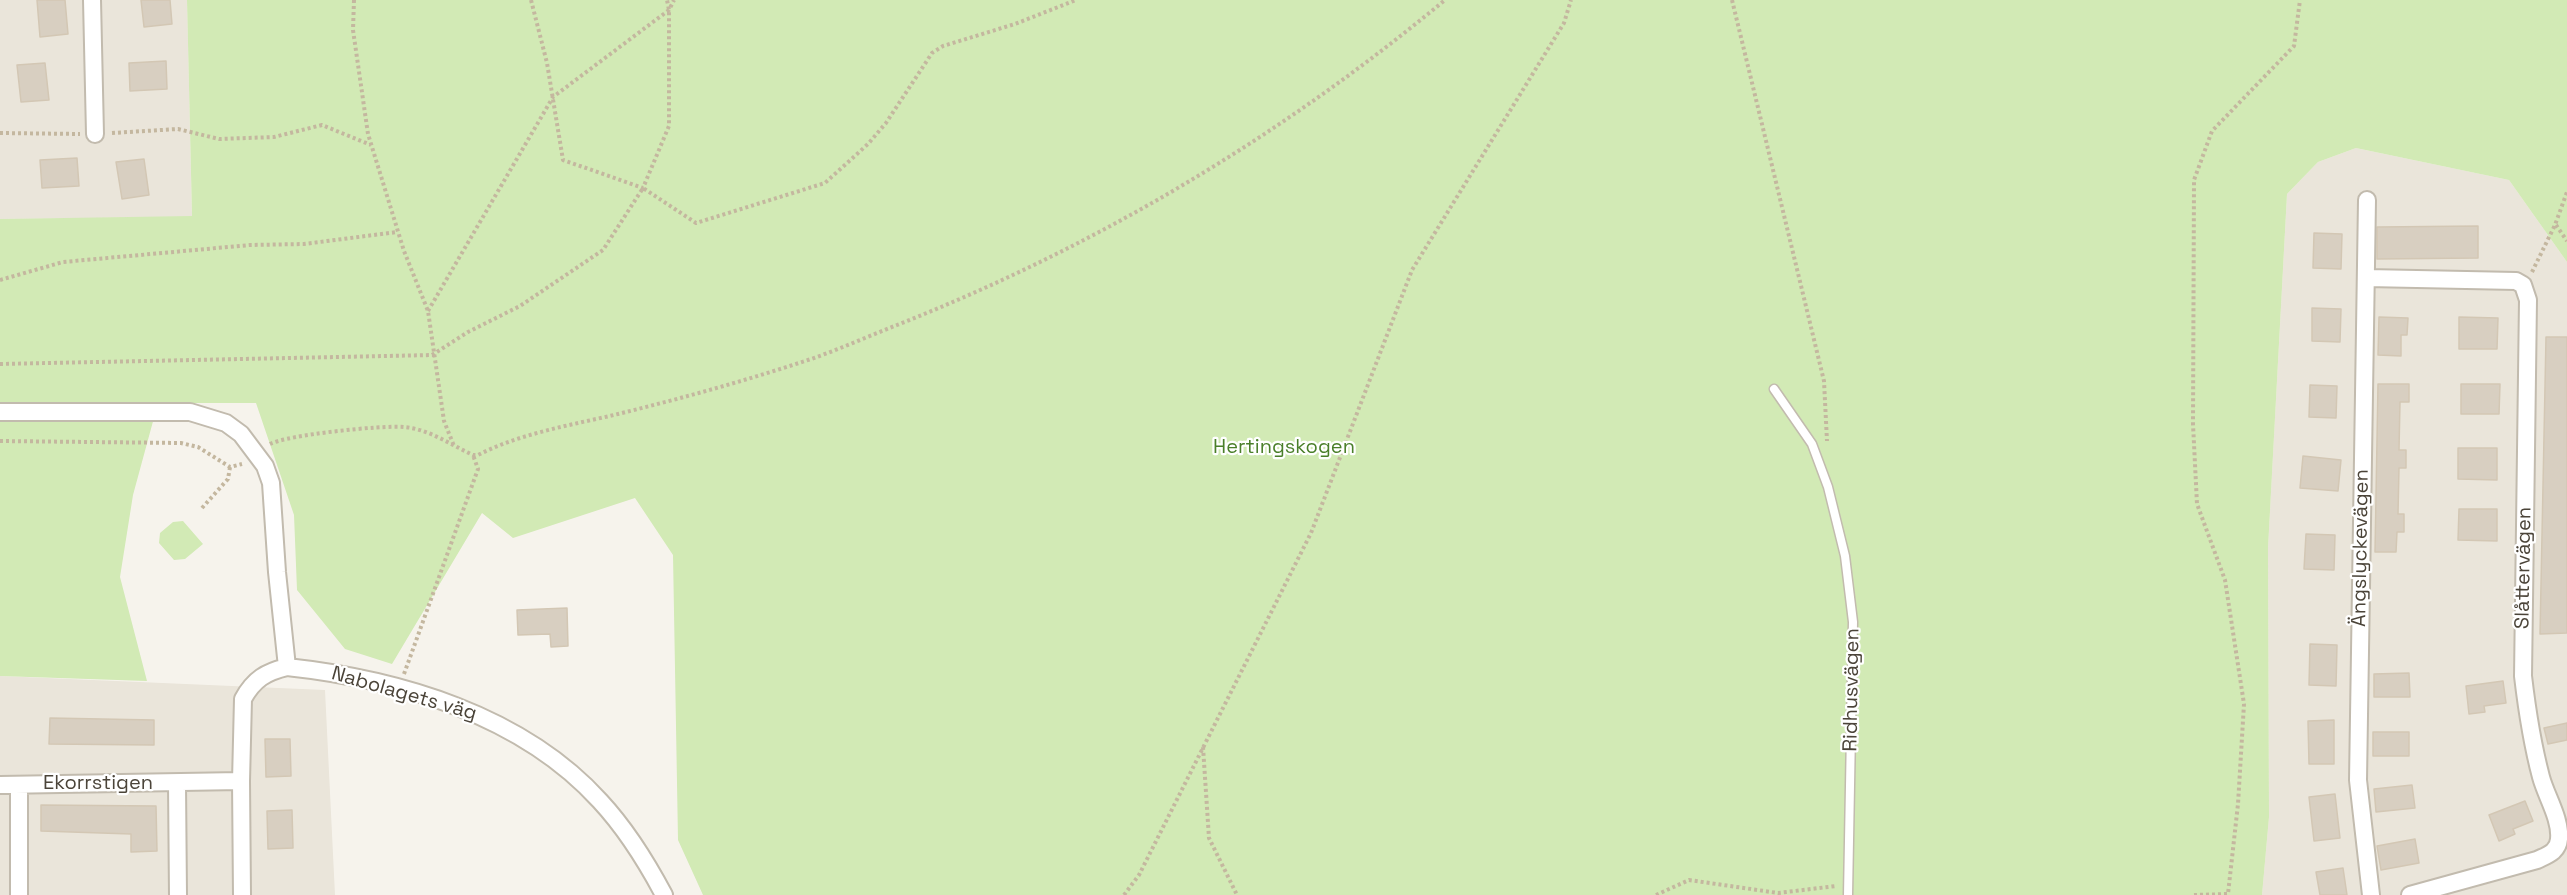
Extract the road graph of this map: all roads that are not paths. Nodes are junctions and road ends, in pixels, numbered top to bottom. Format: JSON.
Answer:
{"nodes":[{"id":1,"x":92,"y":0,"type":"edge"},
{"id":2,"x":94,"y":134,"type":"road end"},
{"id":3,"x":2367,"y":200,"type":"dead end"},
{"id":4,"x":2367,"y":278,"type":"junction"},
{"id":5,"x":1774,"y":389,"type":"dead end"},
{"id":6,"x":0,"y":412,"type":"edge"},
{"id":7,"x":287,"y":667,"type":"junction"},
{"id":8,"x":241,"y":781,"type":"junction"},
{"id":9,"x":177,"y":784,"type":"junction"},
{"id":10,"x":0,"y":785,"type":"edge"},
{"id":11,"x":19,"y":785,"type":"junction"},
{"id":12,"x":19,"y":895,"type":"edge"},
{"id":13,"x":178,"y":895,"type":"edge"},
{"id":14,"x":242,"y":895,"type":"edge"},
{"id":15,"x":664,"y":895,"type":"edge"},
{"id":16,"x":1848,"y":895,"type":"edge"},
{"id":17,"x":2370,"y":895,"type":"edge"},
{"id":18,"x":2410,"y":895,"type":"edge"}],
"edges":[{"from":1,"to":2,"type":"street"},
{"from":3,"to":4,"type":"street","name":"Ängslyckevägen"},
{"from":4,"to":17,"type":"street","name":"Ängslyckevägen"},
{"from":4,"to":18,"type":"street","name":"Slåttervägen"},
{"from":5,"to":16,"type":"lane","name":"Ridhusvägen"},
{"from":6,"to":7,"type":"street"},
{"from":7,"to":8,"type":"street"},
{"from":7,"to":15,"type":"street","name":"Nabolagets väg"},
{"from":8,"to":9,"type":"street","name":"Ekorrstigen"},
{"from":8,"to":14,"type":"street"},
{"from":9,"to":11,"type":"street","name":"Ekorrstigen"},
{"from":9,"to":13,"type":"street","name":"Ekorrstigen"},
{"from":10,"to":11,"type":"street","name":"Ekorrstigen"},
{"from":11,"to":12,"type":"street","name":"Ekorrstigen"}]}
